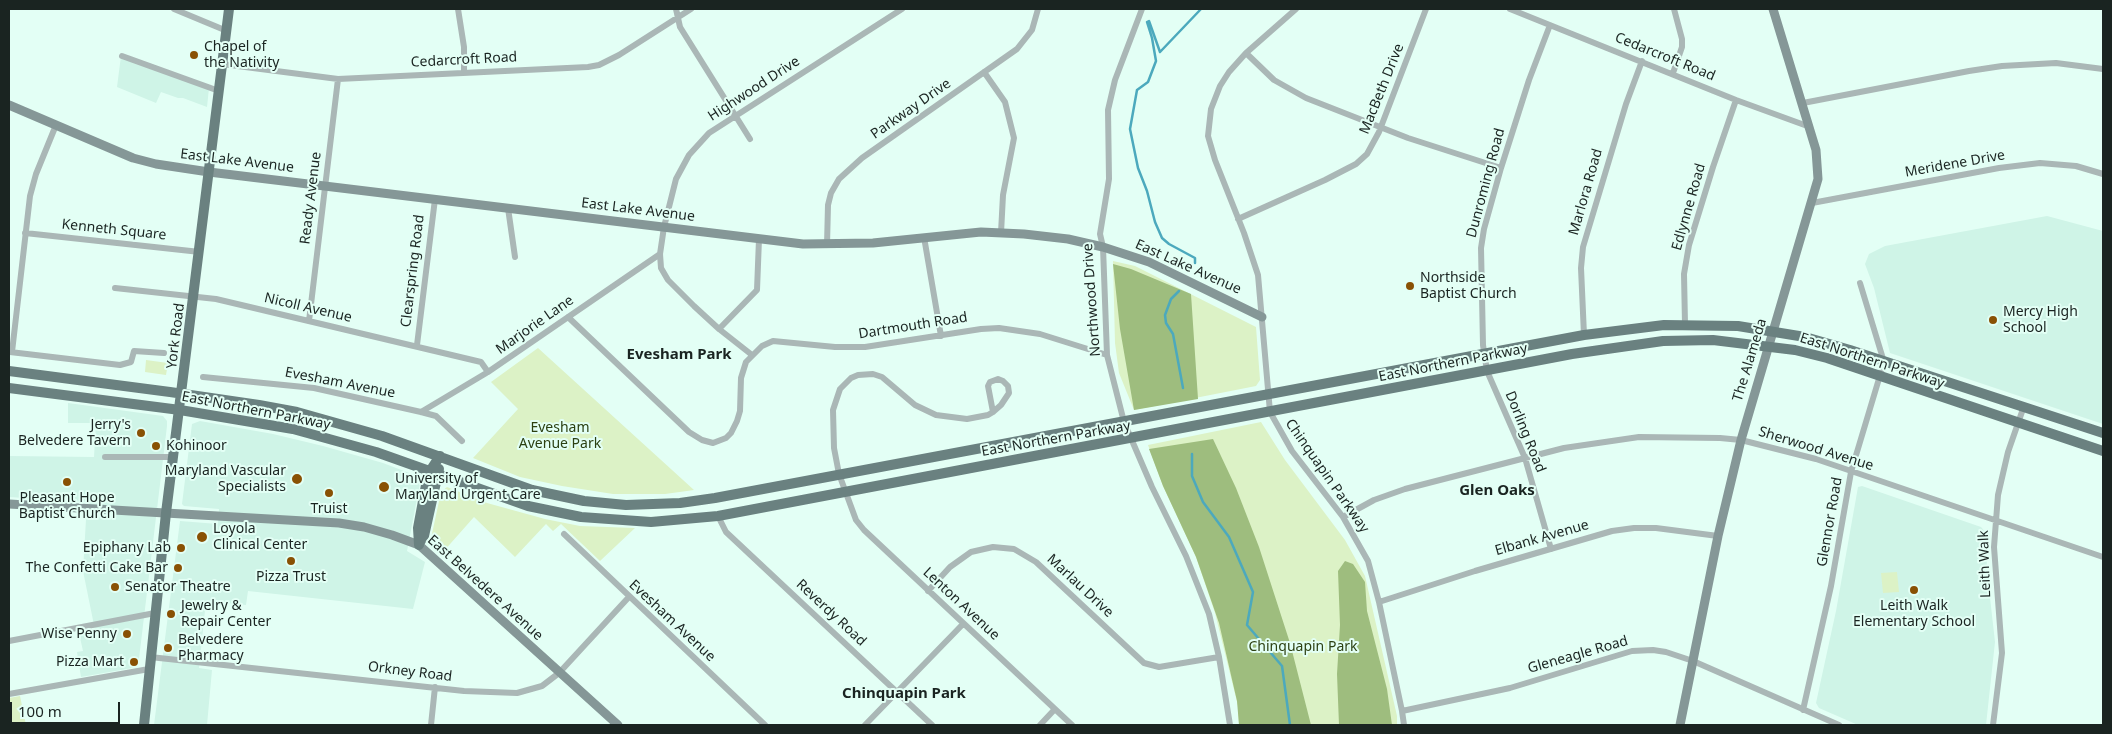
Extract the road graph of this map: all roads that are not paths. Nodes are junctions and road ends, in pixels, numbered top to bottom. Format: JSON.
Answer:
{"nodes":[{"id":1,"x":174,"y":9,"type":"edge"},
{"id":2,"x":229,"y":9,"type":"edge"},
{"id":3,"x":458,"y":9,"type":"edge"},
{"id":4,"x":676,"y":9,"type":"edge"},
{"id":5,"x":691,"y":9,"type":"edge"},
{"id":6,"x":902,"y":9,"type":"edge"},
{"id":7,"x":1038,"y":9,"type":"edge"},
{"id":8,"x":1142,"y":9,"type":"edge"},
{"id":9,"x":1296,"y":9,"type":"edge"},
{"id":10,"x":1426,"y":9,"type":"edge"},
{"id":11,"x":1510,"y":9,"type":"edge"},
{"id":12,"x":1674,"y":9,"type":"edge"},
{"id":13,"x":1773,"y":9,"type":"edge"},
{"id":14,"x":677,"y":18,"type":"junction"},
{"id":15,"x":1550,"y":26,"type":"junction"},
{"id":16,"x":227,"y":31,"type":"junction"},
{"id":17,"x":1246,"y":53,"type":"junction"},
{"id":18,"x":122,"y":56,"type":"dead end"},
{"id":19,"x":1642,"y":61,"type":"junction"},
{"id":20,"x":222,"y":64,"type":"junction"},
{"id":21,"x":2103,"y":69,"type":"edge"},
{"id":22,"x":984,"y":72,"type":"junction"},
{"id":23,"x":464,"y":73,"type":"junction"},
{"id":24,"x":1673,"y":73,"type":"junction"},
{"id":25,"x":338,"y":79,"type":"junction"},
{"id":26,"x":219,"y":91,"type":"junction"},
{"id":27,"x":1736,"y":100,"type":"junction"},
{"id":28,"x":1803,"y":103,"type":"junction"},
{"id":29,"x":9,"y":105,"type":"edge"},
{"id":30,"x":736,"y":114,"type":"junction"},
{"id":31,"x":56,"y":125,"type":"junction"},
{"id":32,"x":1381,"y":127,"type":"junction"},
{"id":33,"x":1810,"y":127,"type":"junction"},
{"id":34,"x":750,"y":139,"type":"dead end"},
{"id":35,"x":1501,"y":168,"type":"junction"},
{"id":36,"x":210,"y":172,"type":"junction"},
{"id":37,"x":2103,"y":174,"type":"edge"},
{"id":38,"x":325,"y":186,"type":"junction"},
{"id":39,"x":435,"y":200,"type":"junction"},
{"id":40,"x":1812,"y":203,"type":"junction"},
{"id":41,"x":508,"y":208,"type":"junction"},
{"id":42,"x":1238,"y":219,"type":"junction"},
{"id":43,"x":664,"y":227,"type":"junction"},
{"id":44,"x":25,"y":233,"type":"junction"},
{"id":45,"x":1001,"y":233,"type":"junction"},
{"id":46,"x":924,"y":237,"type":"junction"},
{"id":47,"x":760,"y":239,"type":"junction"},
{"id":48,"x":827,"y":245,"type":"junction"},
{"id":49,"x":1103,"y":247,"type":"junction"},
{"id":50,"x":200,"y":252,"type":"junction"},
{"id":51,"x":660,"y":254,"type":"junction"},
{"id":52,"x":515,"y":257,"type":"dead end"},
{"id":53,"x":1860,"y":284,"type":"dead end"},
{"id":54,"x":115,"y":288,"type":"dead end"},
{"id":55,"x":194,"y":297,"type":"junction"},
{"id":56,"x":1262,"y":316,"type":"junction"},
{"id":57,"x":568,"y":317,"type":"junction"},
{"id":58,"x":309,"y":321,"type":"junction"},
{"id":59,"x":1685,"y":324,"type":"junction"},
{"id":60,"x":719,"y":330,"type":"junction"},
{"id":61,"x":1773,"y":330,"type":"junction"},
{"id":62,"x":1584,"y":335,"type":"junction"},
{"id":63,"x":941,"y":336,"type":"junction"},
{"id":64,"x":417,"y":346,"type":"junction"},
{"id":65,"x":1768,"y":346,"type":"junction"},
{"id":66,"x":10,"y":352,"type":"edge"},
{"id":67,"x":164,"y":354,"type":"dead end"},
{"id":68,"x":1484,"y":354,"type":"junction"},
{"id":69,"x":752,"y":355,"type":"junction"},
{"id":70,"x":1107,"y":355,"type":"junction"},
{"id":71,"x":1884,"y":362,"type":"junction"},
{"id":72,"x":9,"y":371,"type":"edge"},
{"id":73,"x":1487,"y":371,"type":"junction"},
{"id":74,"x":488,"y":372,"type":"junction"},
{"id":75,"x":203,"y":377,"type":"dead end"},
{"id":76,"x":1880,"y":377,"type":"junction"},
{"id":77,"x":9,"y":388,"type":"edge"},
{"id":78,"x":183,"y":394,"type":"junction"},
{"id":79,"x":1267,"y":395,"type":"junction"},
{"id":80,"x":2024,"y":406,"type":"junction"},
{"id":81,"x":180,"y":410,"type":"junction"},
{"id":82,"x":421,"y":412,"type":"junction"},
{"id":83,"x":993,"y":412,"type":"junction"},
{"id":84,"x":1270,"y":412,"type":"junction"},
{"id":85,"x":1124,"y":422,"type":"junction"},
{"id":86,"x":2018,"y":423,"type":"junction"},
{"id":87,"x":2103,"y":433,"type":"edge"},
{"id":88,"x":1133,"y":438,"type":"junction"},
{"id":89,"x":1741,"y":440,"type":"junction"},
{"id":90,"x":462,"y":441,"type":"dead end"},
{"id":91,"x":2103,"y":451,"type":"edge"},
{"id":92,"x":440,"y":456,"type":"junction"},
{"id":93,"x":105,"y":457,"type":"dead end"},
{"id":94,"x":174,"y":457,"type":"junction"},
{"id":95,"x":1525,"y":458,"type":"junction"},
{"id":96,"x":1851,"y":472,"type":"junction"},
{"id":97,"x":434,"y":473,"type":"junction"},
{"id":98,"x":839,"y":474,"type":"junction"},
{"id":99,"x":846,"y":492,"type":"junction"},
{"id":100,"x":9,"y":504,"type":"edge"},
{"id":101,"x":166,"y":513,"type":"junction"},
{"id":102,"x":718,"y":516,"type":"junction"},
{"id":103,"x":1343,"y":517,"type":"junction"},
{"id":104,"x":1996,"y":521,"type":"junction"},
{"id":105,"x":564,"y":534,"type":"dead end"},
{"id":106,"x":1718,"y":536,"type":"junction"},
{"id":107,"x":419,"y":545,"type":"junction"},
{"id":108,"x":1551,"y":549,"type":"junction"},
{"id":109,"x":2103,"y":557,"type":"edge"},
{"id":110,"x":928,"y":591,"type":"junction"},
{"id":111,"x":628,"y":598,"type":"junction"},
{"id":112,"x":1379,"y":602,"type":"junction"},
{"id":113,"x":156,"y":613,"type":"junction"},
{"id":114,"x":963,"y":624,"type":"junction"},
{"id":115,"x":9,"y":641,"type":"edge"},
{"id":116,"x":150,"y":656,"type":"junction"},
{"id":117,"x":1219,"y":657,"type":"junction"},
{"id":118,"x":1693,"y":661,"type":"junction"},
{"id":119,"x":149,"y":669,"type":"junction"},
{"id":120,"x":559,"y":673,"type":"junction"},
{"id":121,"x":435,"y":687,"type":"junction"},
{"id":122,"x":896,"y":692,"type":"junction"},
{"id":123,"x":9,"y":694,"type":"edge"},
{"id":124,"x":1055,"y":709,"type":"junction"},
{"id":125,"x":1804,"y":710,"type":"junction"},
{"id":126,"x":1402,"y":711,"type":"junction"},
{"id":127,"x":144,"y":725,"type":"edge"},
{"id":128,"x":431,"y":725,"type":"edge"},
{"id":129,"x":618,"y":725,"type":"edge"},
{"id":130,"x":764,"y":725,"type":"edge"},
{"id":131,"x":865,"y":725,"type":"edge"},
{"id":132,"x":932,"y":725,"type":"edge"},
{"id":133,"x":1040,"y":725,"type":"edge"},
{"id":134,"x":1072,"y":725,"type":"edge"},
{"id":135,"x":1230,"y":725,"type":"edge"},
{"id":136,"x":1404,"y":725,"type":"edge"},
{"id":137,"x":1680,"y":725,"type":"edge"},
{"id":138,"x":1838,"y":725,"type":"edge"},
{"id":139,"x":1993,"y":725,"type":"edge"}],
"edges":[{"from":1,"to":16,"type":"street"},
{"from":2,"to":16,"type":"main road","name":"York Road"},
{"from":3,"to":23,"type":"street"},
{"from":4,"to":14,"type":"street"},
{"from":5,"to":14,"type":"street","name":"Cedarcroft Road"},
{"from":6,"to":30,"type":"street","name":"Highwood Drive"},
{"from":7,"to":22,"type":"street","name":"Parkway Drive"},
{"from":8,"to":49,"type":"street","name":"Northwood Drive"},
{"from":9,"to":17,"type":"street","name":"Chinquapin Parkway"},
{"from":10,"to":32,"type":"street","name":"MacBeth Drive"},
{"from":11,"to":15,"type":"street","name":"Cedarcroft Road"},
{"from":12,"to":24,"type":"street"},
{"from":13,"to":28,"type":"street","name":"The Alameda"},
{"from":14,"to":23,"type":"street","name":"Cedarcroft Road"},
{"from":14,"to":30,"type":"street"},
{"from":15,"to":19,"type":"street","name":"Cedarcroft Road"},
{"from":15,"to":35,"type":"street","name":"Dunroming Road"},
{"from":16,"to":20,"type":"main road","name":"York Road"},
{"from":17,"to":32,"type":"street"},
{"from":17,"to":42,"type":"street","name":"Chinquapin Parkway"},
{"from":18,"to":26,"type":"street"},
{"from":19,"to":24,"type":"street","name":"Cedarcroft Road"},
{"from":19,"to":62,"type":"street","name":"Marlora Road"},
{"from":20,"to":25,"type":"street","name":"Cedarcroft Road"},
{"from":20,"to":26,"type":"main road","name":"York Road"},
{"from":21,"to":28,"type":"street"},
{"from":22,"to":45,"type":"street"},
{"from":22,"to":48,"type":"street","name":"Parkway Drive"},
{"from":23,"to":25,"type":"street","name":"Cedarcroft Road"},
{"from":24,"to":27,"type":"street","name":"Cedarcroft Road"},
{"from":25,"to":38,"type":"street","name":"Ready Avenue"},
{"from":26,"to":36,"type":"main road","name":"York Road"},
{"from":27,"to":33,"type":"street","name":"Cedarcroft Road"},
{"from":27,"to":59,"type":"street","name":"Edlynne Road"},
{"from":28,"to":33,"type":"street","name":"The Alameda"},
{"from":29,"to":31,"type":"street","name":"East Lake Avenue"},
{"from":30,"to":34,"type":"street"},
{"from":30,"to":43,"type":"street","name":"Highwood Drive"},
{"from":31,"to":36,"type":"street","name":"East Lake Avenue"},
{"from":31,"to":44,"type":"street"},
{"from":32,"to":35,"type":"street"},
{"from":32,"to":42,"type":"street","name":"MacBeth Drive"},
{"from":33,"to":40,"type":"street","name":"The Alameda"},
{"from":35,"to":68,"type":"street","name":"Dunroming Road"},
{"from":36,"to":38,"type":"street","name":"East Lake Avenue"},
{"from":36,"to":50,"type":"main road","name":"York Road"},
{"from":37,"to":40,"type":"street","name":"Meridene Drive"},
{"from":38,"to":39,"type":"street","name":"East Lake Avenue"},
{"from":38,"to":58,"type":"street","name":"Ready Avenue"},
{"from":39,"to":41,"type":"street","name":"East Lake Avenue"},
{"from":39,"to":64,"type":"street","name":"Clearspring Road"},
{"from":40,"to":61,"type":"street","name":"The Alameda"},
{"from":41,"to":43,"type":"street","name":"East Lake Avenue"},
{"from":41,"to":52,"type":"street"},
{"from":42,"to":56,"type":"street","name":"Chinquapin Parkway"},
{"from":43,"to":47,"type":"street","name":"East Lake Avenue"},
{"from":43,"to":51,"type":"street"},
{"from":44,"to":50,"type":"street","name":"Kenneth Square"},
{"from":44,"to":66,"type":"street"},
{"from":45,"to":46,"type":"street","name":"East Lake Avenue"},
{"from":45,"to":49,"type":"street","name":"East Lake Avenue"},
{"from":46,"to":48,"type":"street","name":"East Lake Avenue"},
{"from":46,"to":63,"type":"street"},
{"from":47,"to":48,"type":"street","name":"East Lake Avenue"},
{"from":47,"to":60,"type":"street"},
{"from":49,"to":56,"type":"street","name":"East Lake Avenue"},
{"from":49,"to":70,"type":"street","name":"Northwood Drive"},
{"from":50,"to":55,"type":"main road","name":"York Road"},
{"from":51,"to":57,"type":"street","name":"Marjorie Lane"},
{"from":51,"to":60,"type":"street"},
{"from":53,"to":71,"type":"street"},
{"from":54,"to":55,"type":"street","name":"Nicoll Avenue"},
{"from":55,"to":58,"type":"street","name":"Nicoll Avenue"},
{"from":55,"to":78,"type":"main road","name":"York Road"},
{"from":56,"to":79,"type":"street","name":"Chinquapin Parkway"},
{"from":57,"to":69,"type":"street"},
{"from":57,"to":74,"type":"street","name":"Marjorie Lane"},
{"from":58,"to":64,"type":"street","name":"Nicoll Avenue"},
{"from":59,"to":61,"type":"main road","name":"East Northern Parkway"},
{"from":59,"to":62,"type":"main road","name":"East Northern Parkway"},
{"from":60,"to":69,"type":"street"},
{"from":61,"to":65,"type":"street","name":"The Alameda"},
{"from":61,"to":71,"type":"main road","name":"East Northern Parkway"},
{"from":62,"to":68,"type":"main road","name":"East Northern Parkway"},
{"from":63,"to":69,"type":"street","name":"Dartmouth Road"},
{"from":63,"to":70,"type":"street","name":"Dartmouth Road"},
{"from":64,"to":74,"type":"street","name":"Nicoll Avenue"},
{"from":65,"to":73,"type":"main road","name":"East Northern Parkway"},
{"from":65,"to":76,"type":"main road","name":"East Northern Parkway"},
{"from":65,"to":89,"type":"street","name":"The Alameda"},
{"from":66,"to":67,"type":"street"},
{"from":68,"to":73,"type":"street","name":"Dorling Road"},
{"from":68,"to":79,"type":"main road","name":"East Northern Parkway"},
{"from":70,"to":85,"type":"street","name":"Northwood Drive"},
{"from":71,"to":76,"type":"street","name":"Glennor Road"},
{"from":71,"to":80,"type":"main road","name":"East Northern Parkway"},
{"from":72,"to":78,"type":"main road","name":"East Northern Parkway"},
{"from":73,"to":84,"type":"main road","name":"East Northern Parkway"},
{"from":73,"to":95,"type":"street","name":"Dorling Road"},
{"from":74,"to":82,"type":"street","name":"Marjorie Lane"},
{"from":75,"to":82,"type":"street","name":"Evesham Avenue"},
{"from":76,"to":86,"type":"main road","name":"East Northern Parkway"},
{"from":76,"to":96,"type":"street","name":"Glennor Road"},
{"from":77,"to":81,"type":"main road","name":"East Northern Parkway"},
{"from":78,"to":81,"type":"main road","name":"York Road"},
{"from":78,"to":92,"type":"main road","name":"East Northern Parkway"},
{"from":79,"to":84,"type":"street","name":"Chinquapin Parkway"},
{"from":79,"to":85,"type":"main road","name":"East Northern Parkway"},
{"from":80,"to":86,"type":"street","name":"Leith Walk"},
{"from":80,"to":87,"type":"main road","name":"East Northern Parkway"},
{"from":81,"to":94,"type":"main road","name":"York Road"},
{"from":81,"to":97,"type":"main road","name":"East Northern Parkway"},
{"from":82,"to":90,"type":"street","name":"Evesham Avenue"},
{"from":83,"to":83,"type":"street"},
{"from":83,"to":98,"type":"street","name":"Lenton Avenue"},
{"from":84,"to":88,"type":"main road","name":"East Northern Parkway"},
{"from":84,"to":103,"type":"street","name":"Chinquapin Parkway"},
{"from":85,"to":88,"type":"street","name":"Northwood Drive"},
{"from":85,"to":98,"type":"main road","name":"East Northern Parkway"},
{"from":86,"to":91,"type":"main road","name":"East Northern Parkway"},
{"from":86,"to":104,"type":"street","name":"Leith Walk"},
{"from":88,"to":99,"type":"main road","name":"East Northern Parkway"},
{"from":88,"to":117,"type":"street","name":"Northwood Drive"},
{"from":89,"to":95,"type":"street","name":"Sherwood Avenue"},
{"from":89,"to":96,"type":"street","name":"Sherwood Avenue"},
{"from":89,"to":106,"type":"street","name":"The Alameda"},
{"from":92,"to":97,"type":"main road"},
{"from":92,"to":98,"type":"main road","name":"East Northern Parkway"},
{"from":93,"to":94,"type":"street"},
{"from":94,"to":101,"type":"main road","name":"York Road"},
{"from":95,"to":103,"type":"street","name":"Sherwood Avenue"},
{"from":95,"to":108,"type":"street","name":"Dorling Road"},
{"from":96,"to":104,"type":"street","name":"Sherwood Avenue"},
{"from":96,"to":125,"type":"street","name":"Glennor Road"},
{"from":97,"to":102,"type":"main road","name":"East Northern Parkway"},
{"from":97,"to":107,"type":"main road"},
{"from":98,"to":99,"type":"street","name":"Lenton Avenue"},
{"from":99,"to":102,"type":"main road","name":"East Northern Parkway"},
{"from":99,"to":110,"type":"street","name":"Lenton Avenue"},
{"from":100,"to":101,"type":"street","name":"East Belvedere Avenue"},
{"from":101,"to":107,"type":"street","name":"East Belvedere Avenue"},
{"from":101,"to":113,"type":"main road","name":"York Road"},
{"from":102,"to":122,"type":"street","name":"Reverdy Road"},
{"from":103,"to":112,"type":"street","name":"Chinquapin Parkway"},
{"from":104,"to":109,"type":"street","name":"Sherwood Avenue"},
{"from":104,"to":139,"type":"street","name":"Leith Walk"},
{"from":105,"to":111,"type":"street","name":"Evesham Avenue"},
{"from":106,"to":108,"type":"street","name":"Elbank Avenue"},
{"from":106,"to":118,"type":"street","name":"The Alameda"},
{"from":107,"to":120,"type":"street","name":"East Belvedere Avenue"},
{"from":108,"to":112,"type":"street","name":"Elbank Avenue"},
{"from":110,"to":114,"type":"street","name":"Lenton Avenue"},
{"from":110,"to":117,"type":"street","name":"Marlau Drive"},
{"from":111,"to":120,"type":"street","name":"Orkney Road"},
{"from":111,"to":130,"type":"street","name":"Evesham Avenue"},
{"from":112,"to":126,"type":"street","name":"Chinquapin Parkway"},
{"from":113,"to":115,"type":"street"},
{"from":113,"to":116,"type":"main road","name":"York Road"},
{"from":114,"to":122,"type":"street"},
{"from":114,"to":124,"type":"street","name":"Lenton Avenue"},
{"from":116,"to":119,"type":"main road","name":"York Road"},
{"from":116,"to":121,"type":"street","name":"Orkney Road"},
{"from":117,"to":135,"type":"street","name":"Northwood Drive"},
{"from":118,"to":125,"type":"street","name":"Gleneagle Road"},
{"from":118,"to":126,"type":"street","name":"Gleneagle Road"},
{"from":118,"to":137,"type":"street","name":"The Alameda"},
{"from":119,"to":123,"type":"street"},
{"from":119,"to":127,"type":"main road","name":"York Road"},
{"from":120,"to":121,"type":"street","name":"Orkney Road"},
{"from":120,"to":129,"type":"street","name":"East Belvedere Avenue"},
{"from":121,"to":128,"type":"street"},
{"from":122,"to":131,"type":"street"},
{"from":122,"to":132,"type":"street","name":"Reverdy Road"},
{"from":124,"to":133,"type":"street"},
{"from":124,"to":134,"type":"street","name":"Lenton Avenue"},
{"from":125,"to":138,"type":"street","name":"Gleneagle Road"},
{"from":126,"to":136,"type":"street","name":"Chinquapin Parkway"}]}
